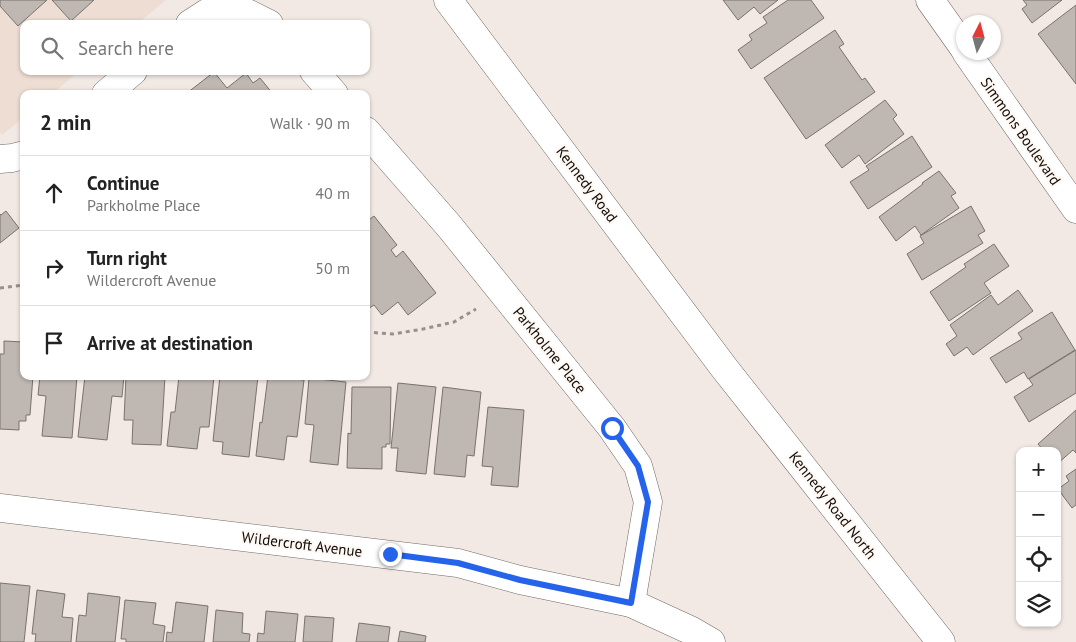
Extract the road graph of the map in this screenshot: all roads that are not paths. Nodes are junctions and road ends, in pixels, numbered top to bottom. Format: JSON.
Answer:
{"nodes":[{"id":1,"x":448,"y":0,"type":"edge"},
{"id":2,"x":930,"y":0,"type":"edge"},
{"id":3,"x":196,"y":20,"type":"edge"},
{"id":4,"x":261,"y":20,"type":"edge"},
{"id":5,"x":956,"y":37,"type":"edge"},
{"id":6,"x":972,"y":60,"type":"edge"},
{"id":7,"x":127,"y":75,"type":"edge"},
{"id":8,"x":317,"y":75,"type":"edge"},
{"id":9,"x":111,"y":90,"type":"edge"},
{"id":10,"x":331,"y":90,"type":"edge"},
{"id":11,"x":370,"y":136,"type":"edge"},
{"id":12,"x":20,"y":156,"type":"edge"},
{"id":13,"x":0,"y":159,"type":"edge"},
{"id":14,"x":1076,"y":209,"type":"edge"},
{"id":15,"x":725,"y":369,"type":"joint"},
{"id":16,"x":0,"y":508,"type":"edge"},
{"id":17,"x":631,"y":603,"type":"junction"},
{"id":18,"x":711,"y":642,"type":"edge"},
{"id":19,"x":941,"y":642,"type":"edge"}],
"edges":[{"from":1,"to":15,"type":"street","name":"Kennedy Road"},
{"from":2,"to":5,"type":"street"},
{"from":3,"to":4,"type":"street"},
{"from":6,"to":14,"type":"street","name":"Simmons Boulevard"},
{"from":7,"to":9,"type":"street"},
{"from":8,"to":10,"type":"street"},
{"from":11,"to":17,"type":"street","name":"Parkholme Place"},
{"from":12,"to":13,"type":"street"},
{"from":15,"to":19,"type":"street","name":"Kennedy Road North"},
{"from":16,"to":17,"type":"street","name":"Wildercroft Avenue"},
{"from":17,"to":18,"type":"street","name":"Wildercroft Avenue"}]}
